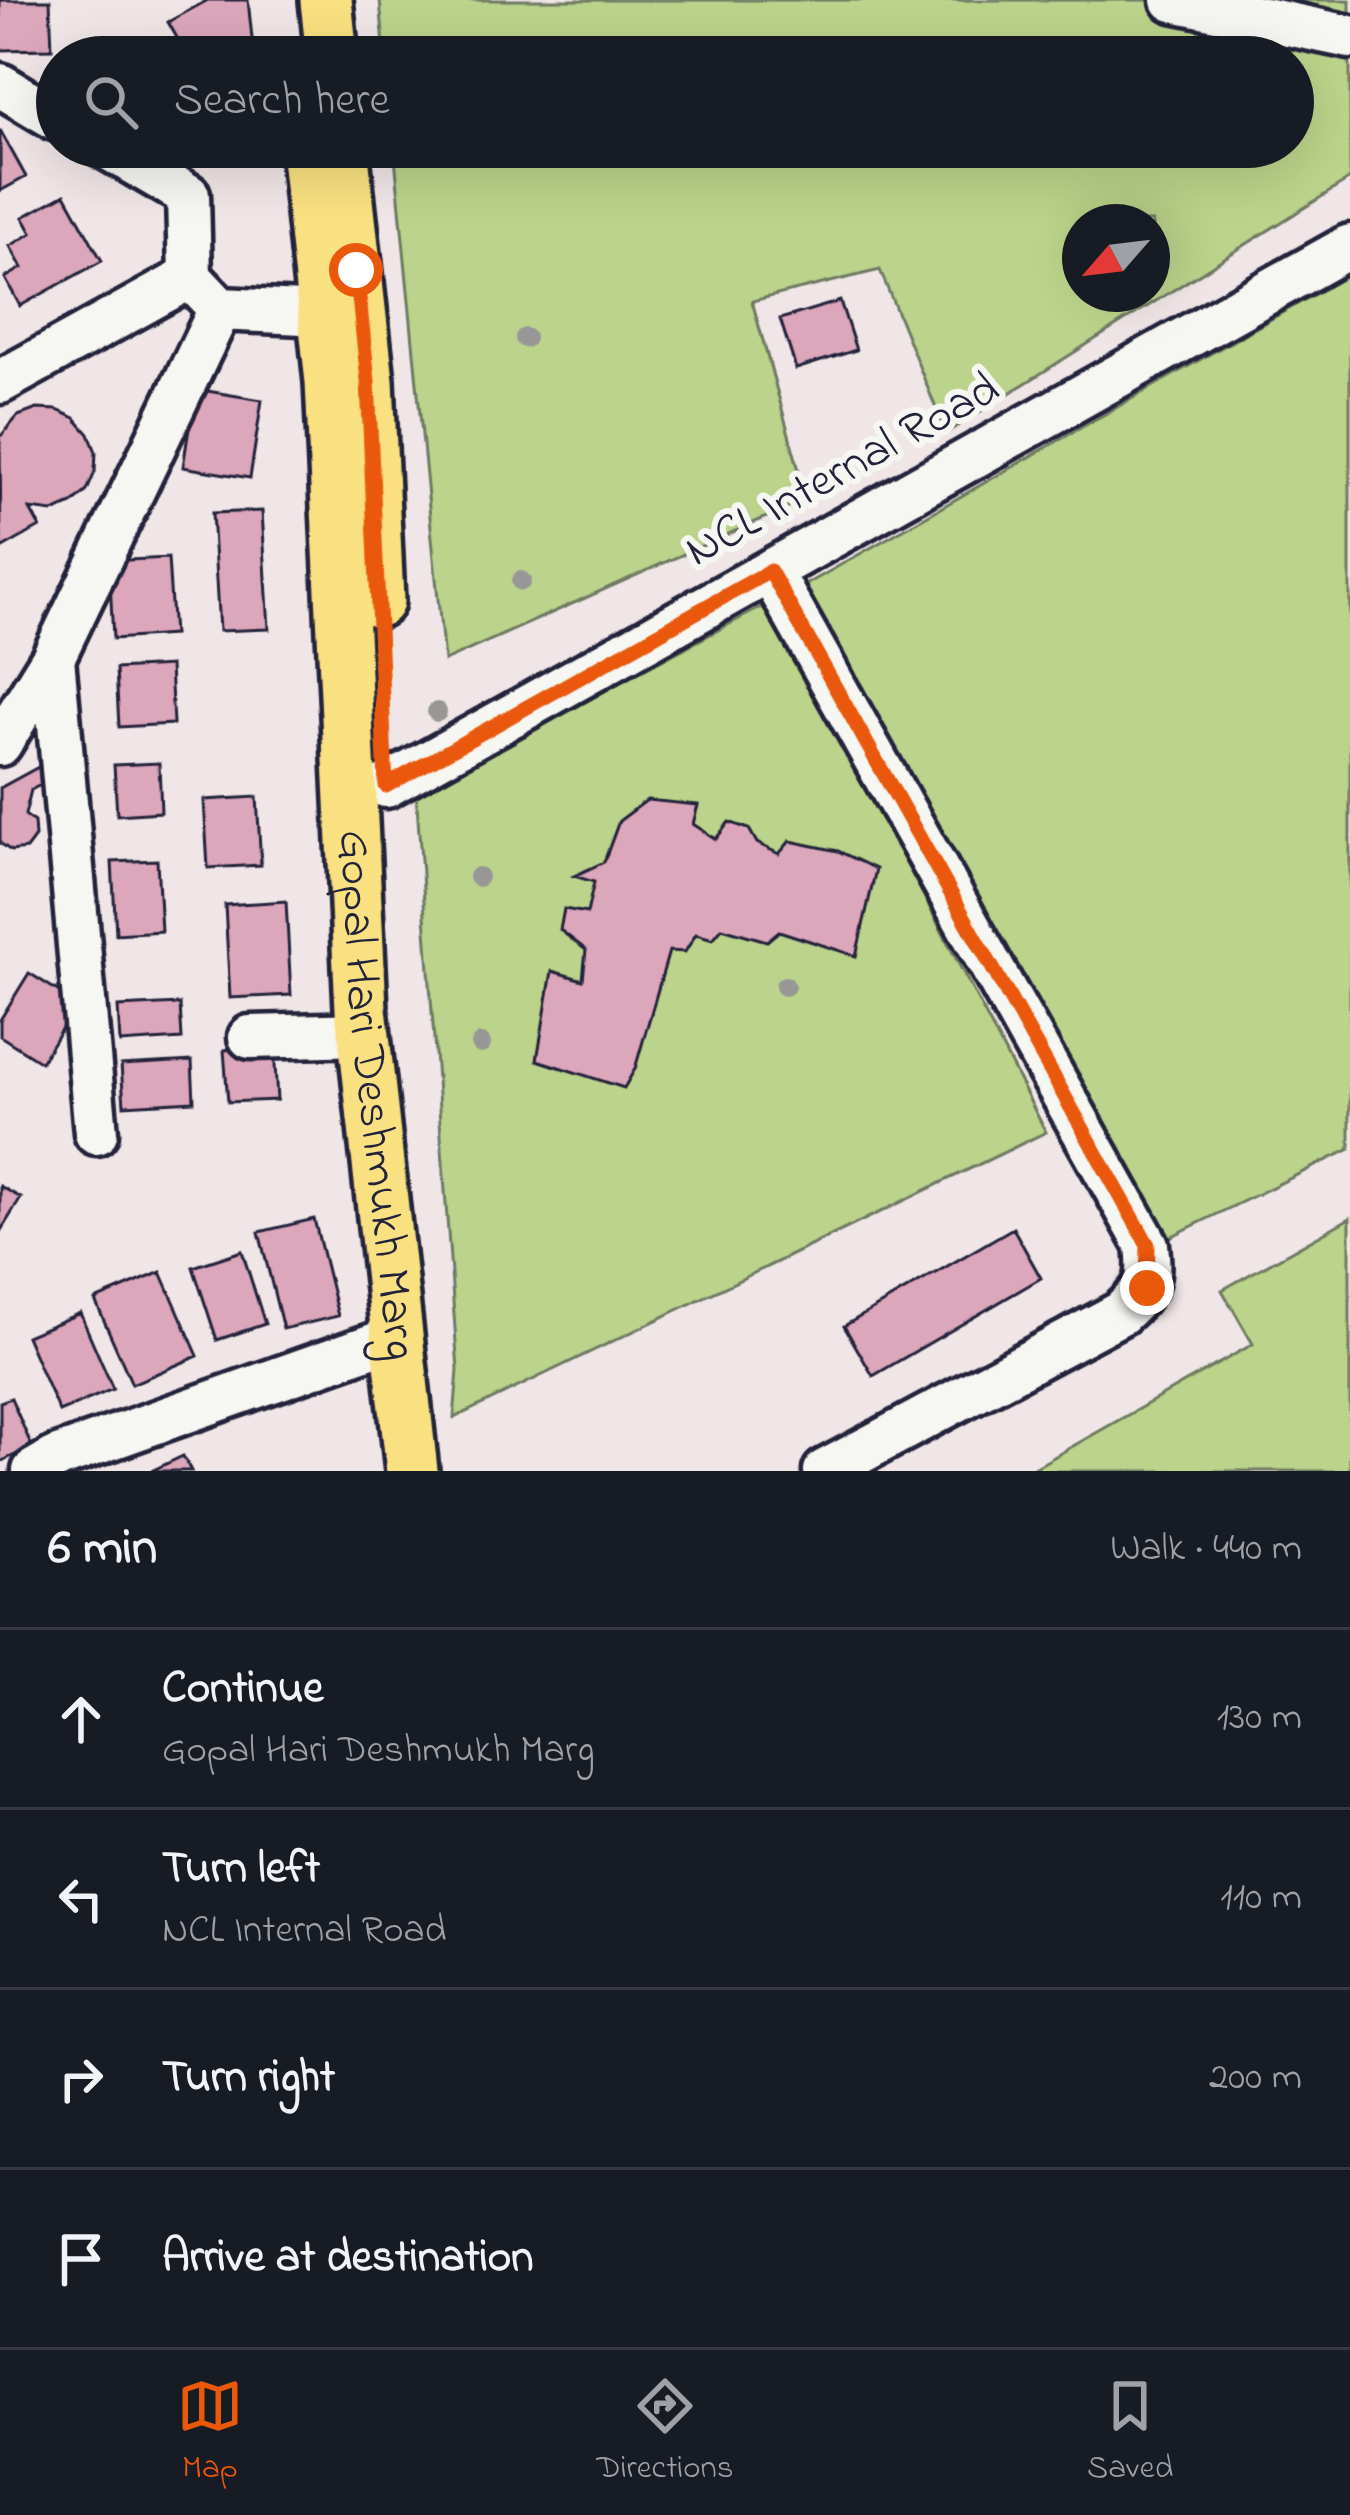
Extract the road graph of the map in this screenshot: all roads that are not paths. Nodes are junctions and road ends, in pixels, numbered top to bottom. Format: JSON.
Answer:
{"nodes":[{"id":1,"x":291,"y":0,"type":"edge"},
{"id":2,"x":326,"y":0,"type":"edge"},
{"id":3,"x":1173,"y":0,"type":"edge"},
{"id":4,"x":295,"y":36,"type":"edge"},
{"id":5,"x":330,"y":36,"type":"edge"},
{"id":6,"x":1350,"y":37,"type":"edge"},
{"id":7,"x":0,"y":86,"type":"edge"},
{"id":8,"x":36,"y":106,"type":"edge"},
{"id":9,"x":142,"y":168,"type":"edge"},
{"id":10,"x":310,"y":168,"type":"edge"},
{"id":11,"x":342,"y":168,"type":"edge"},
{"id":12,"x":1350,"y":246,"type":"edge"},
{"id":13,"x":190,"y":277,"type":"junction"},
{"id":14,"x":220,"y":309,"type":"junction"},
{"id":15,"x":342,"y":315,"type":"junction"},
{"id":16,"x":0,"y":382,"type":"edge"},
{"id":17,"x":770,"y":571,"type":"junction"},
{"id":18,"x":53,"y":658,"type":"junction"},
{"id":19,"x":0,"y":745,"type":"edge"},
{"id":20,"x":386,"y":786,"type":"junction"},
{"id":21,"x":364,"y":1034,"type":"junction"},
{"id":22,"x":250,"y":1037,"type":"dead end"},
{"id":23,"x":96,"y":1133,"type":"dead end"},
{"id":24,"x":396,"y":1337,"type":"junction"},
{"id":25,"x":50,"y":1466,"type":"edge"},
{"id":26,"x":412,"y":1471,"type":"edge"},
{"id":27,"x":444,"y":1471,"type":"edge"},
{"id":28,"x":825,"y":1471,"type":"edge"}],
"edges":[{"from":1,"to":4,"type":"main road"},
{"from":2,"to":5,"type":"main road"},
{"from":3,"to":6,"type":"street"},
{"from":7,"to":8,"type":"street"},
{"from":9,"to":13,"type":"street"},
{"from":10,"to":15,"type":"main road","name":"Gopal Hari Deshmukh Marg"},
{"from":11,"to":15,"type":"main road","name":"Gopal Hari Deshmukh Marg"},
{"from":12,"to":17,"type":"street","name":"NCL Internal Road"},
{"from":13,"to":14,"type":"street"},
{"from":13,"to":16,"type":"street"},
{"from":14,"to":15,"type":"street"},
{"from":14,"to":18,"type":"street"},
{"from":15,"to":20,"type":"main road","name":"Gopal Hari Deshmukh Marg"},
{"from":15,"to":21,"type":"main road","name":"Gopal Hari Deshmukh Marg"},
{"from":17,"to":20,"type":"street","name":"NCL Internal Road"},
{"from":17,"to":28,"type":"street"},
{"from":18,"to":19,"type":"street"},
{"from":18,"to":23,"type":"street"},
{"from":20,"to":27,"type":"main road","name":"Gopal Hari Deshmukh Marg"},
{"from":21,"to":22,"type":"street"},
{"from":21,"to":24,"type":"main road","name":"Gopal Hari Deshmukh Marg"},
{"from":24,"to":25,"type":"street"},
{"from":24,"to":26,"type":"main road","name":"Gopal Hari Deshmukh Marg"}]}
